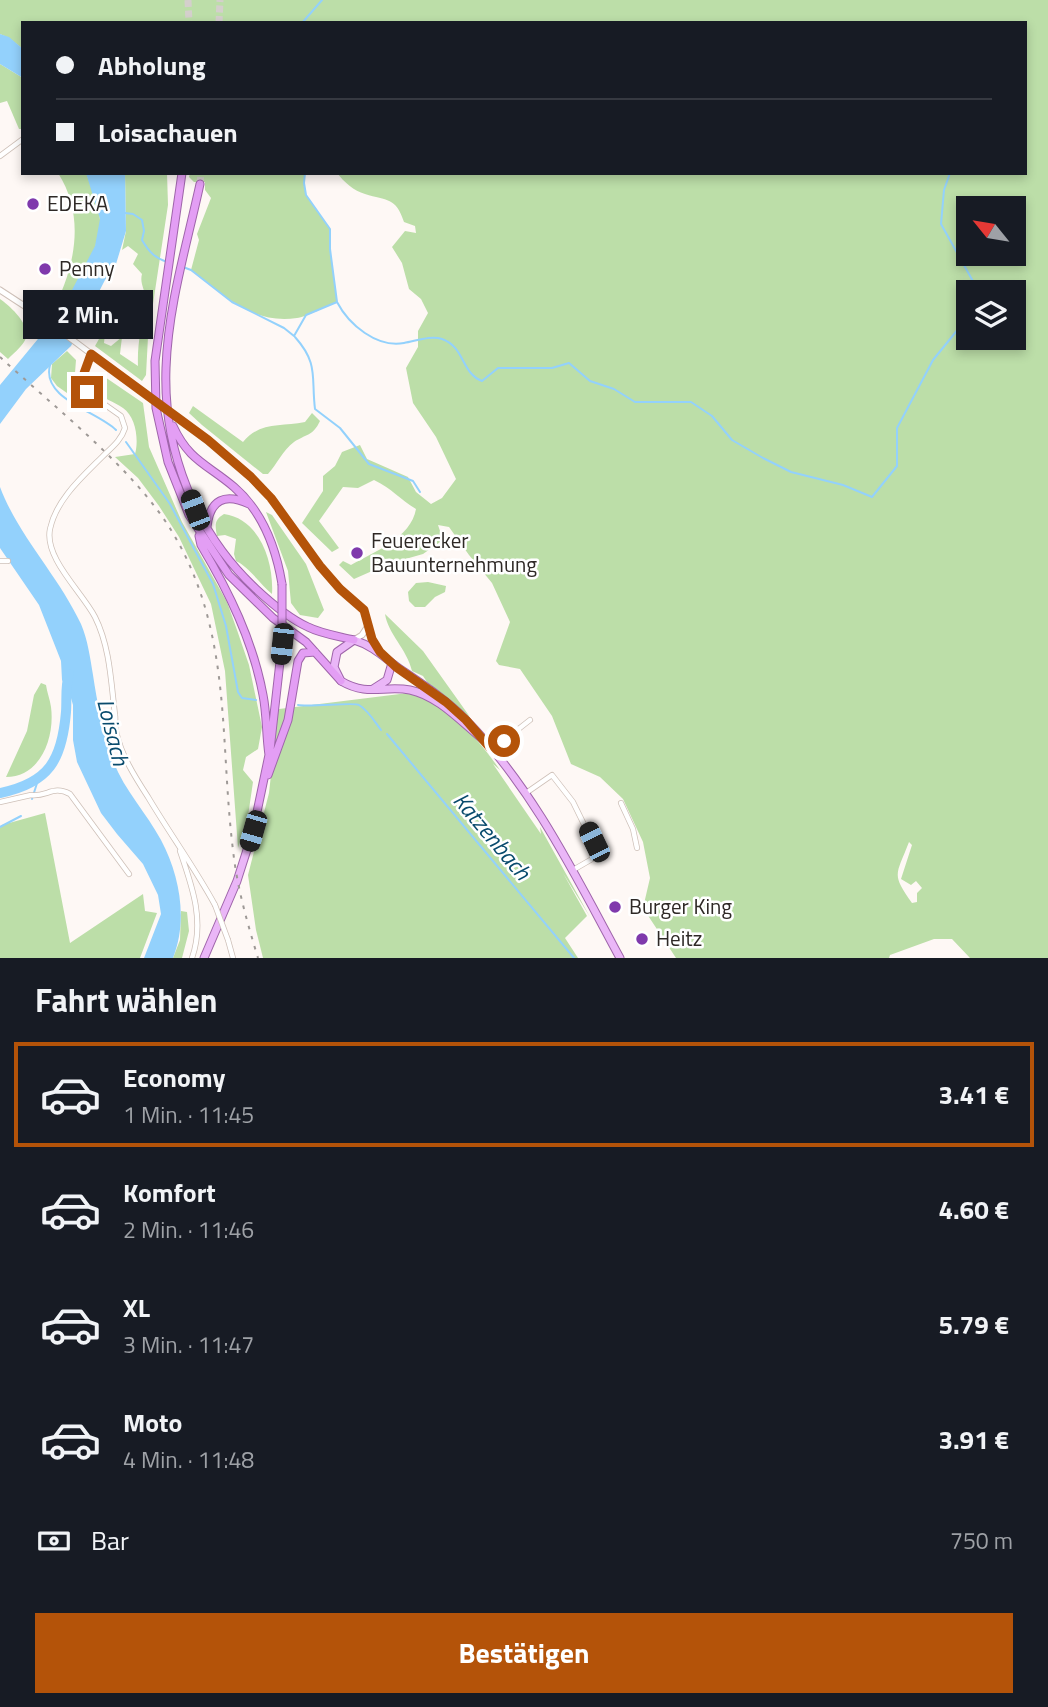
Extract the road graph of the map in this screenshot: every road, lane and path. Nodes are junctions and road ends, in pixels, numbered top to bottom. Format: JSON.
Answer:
{"nodes":[{"id":1,"x":21,"y":140,"type":"edge"},
{"id":2,"x":0,"y":156,"type":"edge"},
{"id":3,"x":181,"y":175,"type":"edge"},
{"id":4,"x":200,"y":184,"type":"tunnel mouth"},
{"id":5,"x":0,"y":290,"type":"edge"},
{"id":6,"x":91,"y":354,"type":"junction"},
{"id":7,"x":168,"y":420,"type":"junction"},
{"id":8,"x":251,"y":505,"type":"junction"},
{"id":9,"x":207,"y":528,"type":"junction"},
{"id":10,"x":198,"y":532,"type":"junction"},
{"id":11,"x":0,"y":561,"type":"edge"},
{"id":12,"x":8,"y":562,"type":"dead end"},
{"id":13,"x":368,"y":626,"type":"junction"},
{"id":14,"x":354,"y":640,"type":"junction"},
{"id":15,"x":315,"y":652,"type":"junction"},
{"id":16,"x":380,"y":652,"type":"junction"},
{"id":17,"x":392,"y":663,"type":"junction"},
{"id":18,"x":341,"y":681,"type":"junction"},
{"id":19,"x":369,"y":690,"type":"junction"},
{"id":20,"x":426,"y":692,"type":"junction"},
{"id":21,"x":530,"y":720,"type":"dead end"},
{"id":22,"x":492,"y":750,"type":"junction"},
{"id":23,"x":269,"y":755,"type":"junction"},
{"id":24,"x":264,"y":782,"type":"junction"},
{"id":25,"x":526,"y":793,"type":"junction"},
{"id":26,"x":0,"y":802,"type":"edge"},
{"id":27,"x":621,"y":803,"type":"dead end"},
{"id":28,"x":253,"y":831,"type":"joint"},
{"id":29,"x":178,"y":847,"type":"junction"},
{"id":30,"x":637,"y":848,"type":"dead end"},
{"id":31,"x":572,"y":871,"type":"junction"},
{"id":32,"x":129,"y":874,"type":"dead end"},
{"id":33,"x":192,"y":958,"type":"edge"},
{"id":34,"x":204,"y":958,"type":"edge"},
{"id":35,"x":233,"y":958,"type":"edge"},
{"id":36,"x":620,"y":958,"type":"edge"}],
"edges":[{"from":1,"to":2,"type":"street"},
{"from":3,"to":10,"type":"highway"},
{"from":4,"to":7,"type":"highway"},
{"from":5,"to":6,"type":"street"},
{"from":6,"to":13,"type":"street","bridge":true},
{"from":6,"to":29,"type":"street"},
{"from":7,"to":8,"type":"highway"},
{"from":7,"to":9,"type":"highway"},
{"from":8,"to":9,"type":"highway"},
{"from":8,"to":23,"type":"highway","bridge":true},
{"from":9,"to":14,"type":"highway"},
{"from":10,"to":15,"type":"highway"},
{"from":10,"to":23,"type":"highway"},
{"from":11,"to":12,"type":"street"},
{"from":13,"to":14,"type":"street"},
{"from":13,"to":16,"type":"street"},
{"from":14,"to":16,"type":"main road"},
{"from":14,"to":18,"type":"main road"},
{"from":15,"to":18,"type":"highway"},
{"from":15,"to":24,"type":"highway"},
{"from":16,"to":17,"type":"main road"},
{"from":17,"to":19,"type":"main road"},
{"from":17,"to":20,"type":"main road"},
{"from":18,"to":19,"type":"main road"},
{"from":19,"to":20,"type":"main road"},
{"from":20,"to":22,"type":"main road"},
{"from":21,"to":22,"type":"street"},
{"from":22,"to":25,"type":"main road"},
{"from":23,"to":24,"type":"highway"},
{"from":24,"to":28,"type":"highway"},
{"from":25,"to":31,"type":"main road"},
{"from":25,"to":31,"type":"street"},
{"from":26,"to":32,"type":"street"},
{"from":27,"to":30,"type":"street"},
{"from":28,"to":34,"type":"main road"},
{"from":29,"to":33,"type":"street"},
{"from":29,"to":35,"type":"street","bridge":true},
{"from":31,"to":36,"type":"main road"}]}
